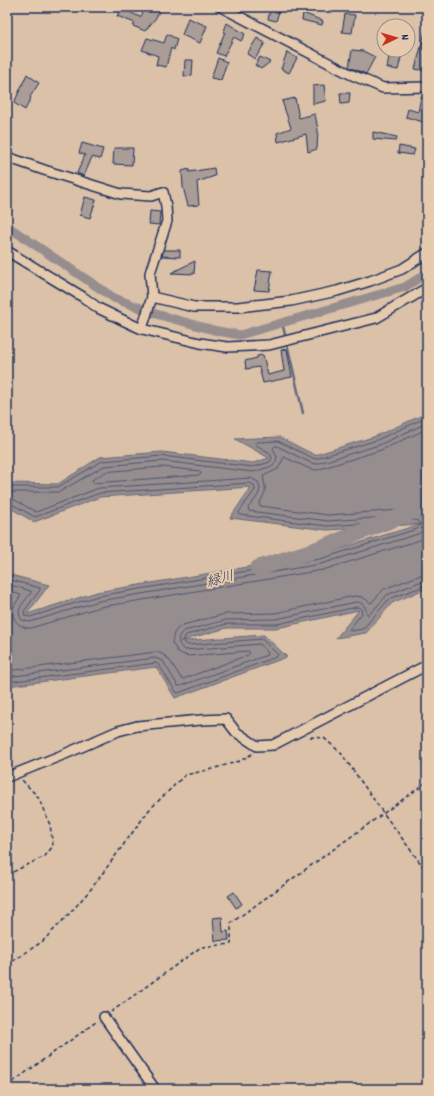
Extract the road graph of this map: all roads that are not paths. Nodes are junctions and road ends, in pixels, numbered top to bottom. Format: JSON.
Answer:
{"nodes":[{"id":1,"x":221,"y":7,"type":"edge"},
{"id":2,"x":427,"y":87,"type":"edge"},
{"id":3,"x":7,"y":157,"type":"edge"},
{"id":4,"x":7,"y":251,"type":"edge"},
{"id":5,"x":427,"y":253,"type":"edge"},
{"id":6,"x":427,"y":288,"type":"edge"},
{"id":7,"x":152,"y":297,"type":"junction"},
{"id":8,"x":142,"y":329,"type":"junction"},
{"id":9,"x":427,"y":665,"type":"edge"},
{"id":10,"x":9,"y":776,"type":"edge"},
{"id":11,"x":104,"y":1017,"type":"road end"},
{"id":12,"x":155,"y":1089,"type":"edge"}],
"edges":[{"from":1,"to":2,"type":"street"},
{"from":3,"to":7,"type":"street"},
{"from":4,"to":8,"type":"street"},
{"from":5,"to":7,"type":"street"},
{"from":6,"to":8,"type":"street"},
{"from":7,"to":8,"type":"street"},
{"from":9,"to":10,"type":"street"},
{"from":11,"to":12,"type":"street"}]}
